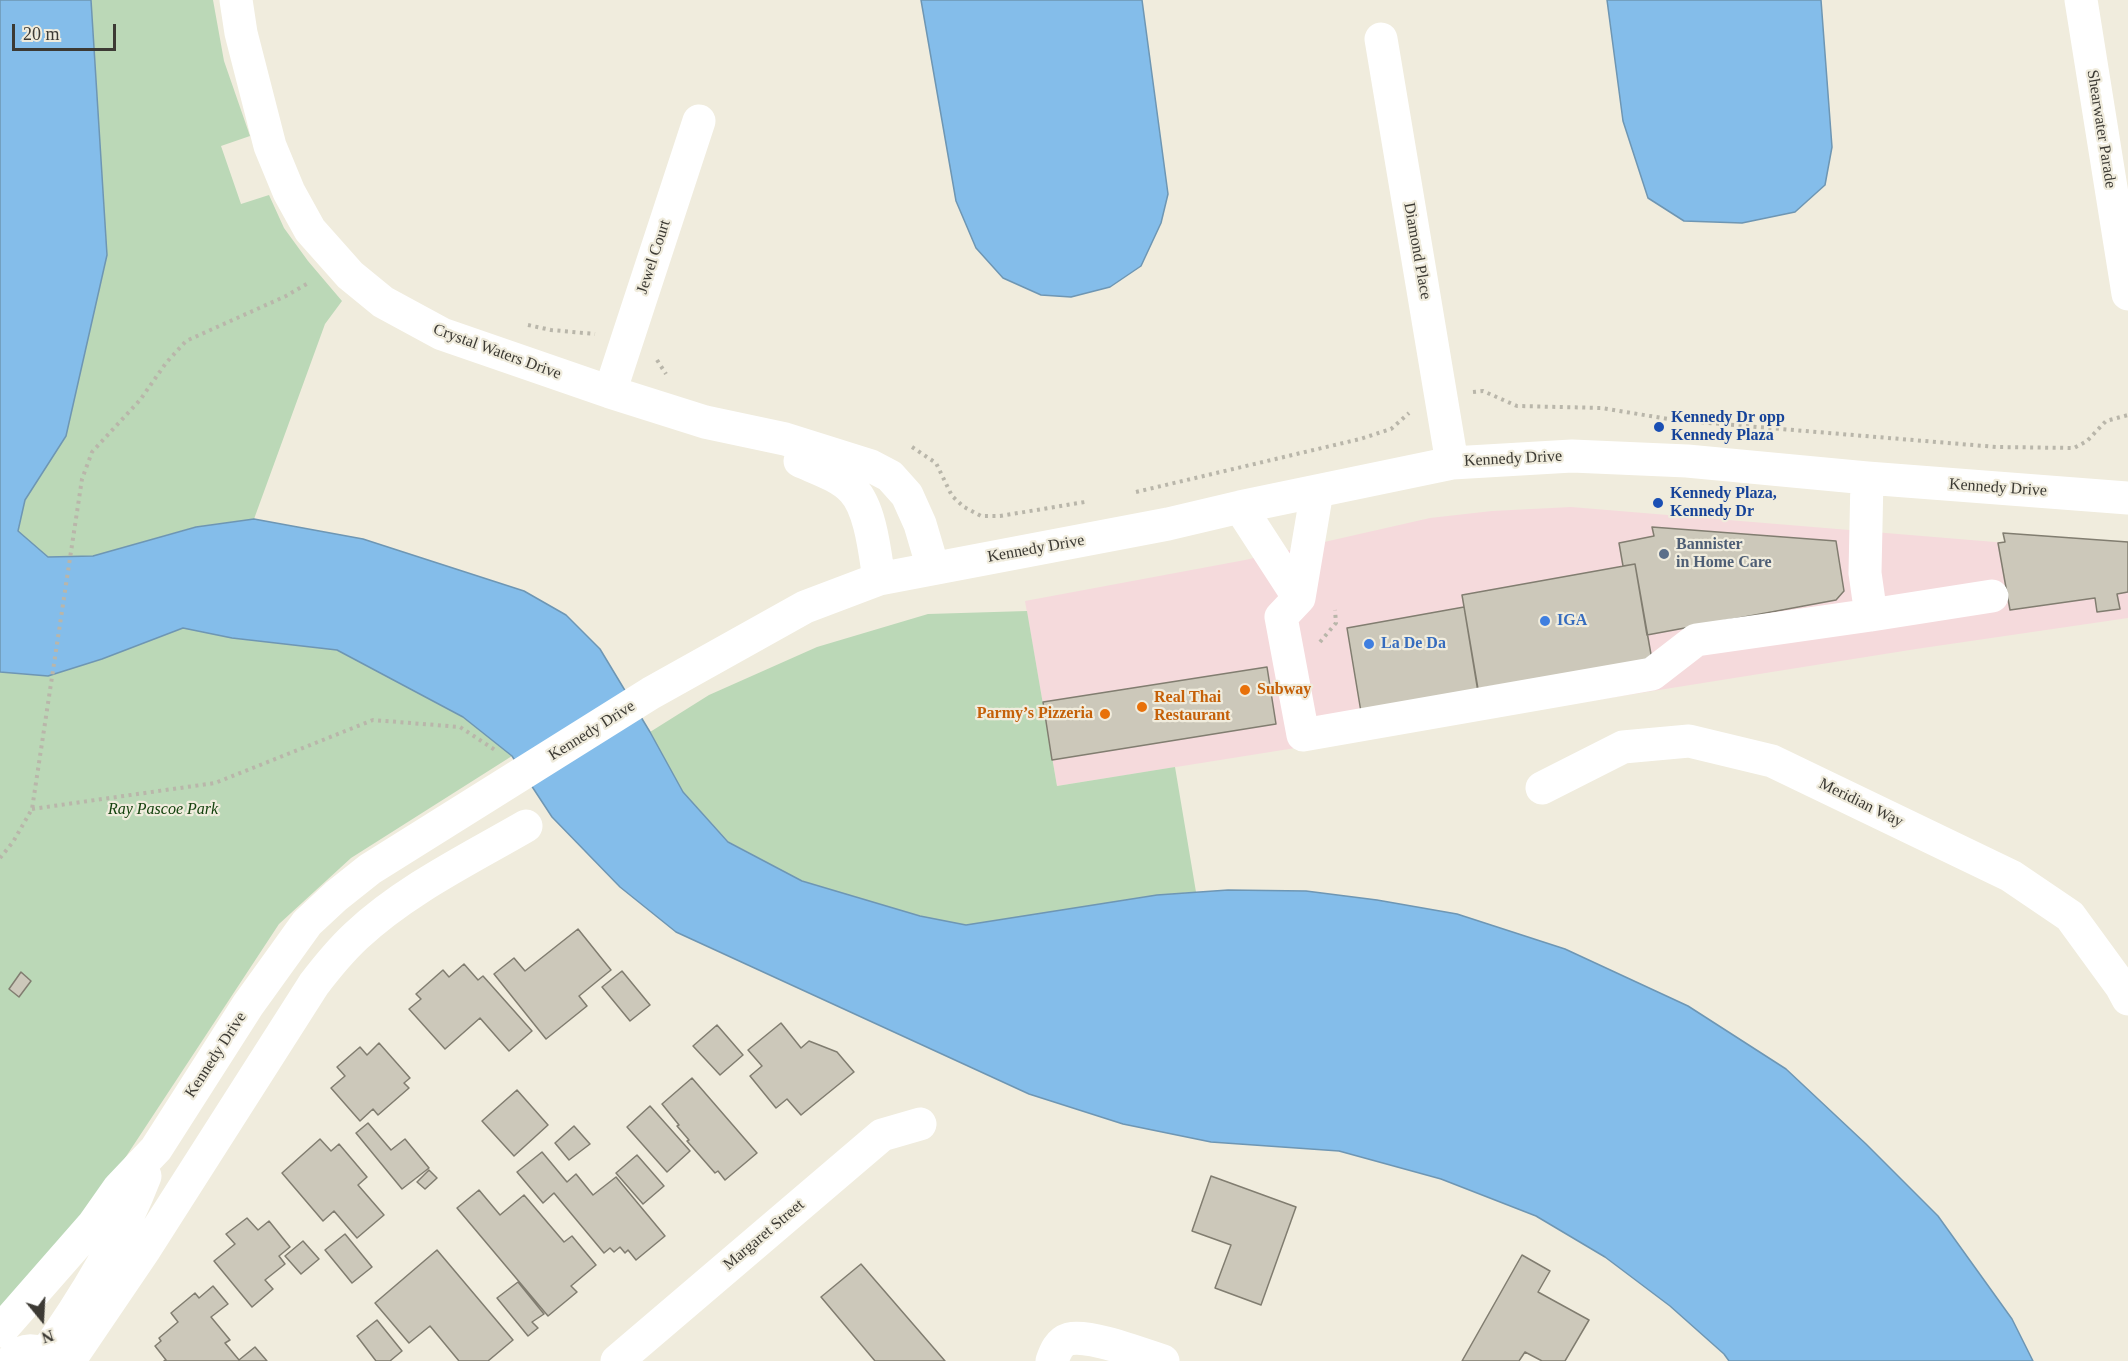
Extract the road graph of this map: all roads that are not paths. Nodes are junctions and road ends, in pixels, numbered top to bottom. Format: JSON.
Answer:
{"nodes":[{"id":1,"x":236,"y":0,"type":"edge"},
{"id":2,"x":2081,"y":0,"type":"edge"},
{"id":3,"x":1381,"y":39,"type":"dead end"},
{"id":4,"x":699,"y":121,"type":"dead end"},
{"id":5,"x":2128,"y":294,"type":"edge"},
{"id":6,"x":610,"y":392,"type":"junction"},
{"id":7,"x":705,"y":422,"type":"junction"},
{"id":8,"x":1452,"y":463,"type":"junction"},
{"id":9,"x":1867,"y":478,"type":"junction"},
{"id":10,"x":1317,"y":491,"type":"junction"},
{"id":11,"x":2128,"y":498,"type":"edge"},
{"id":12,"x":1240,"y":507,"type":"junction"},
{"id":13,"x":933,"y":568,"type":"junction"},
{"id":14,"x":879,"y":579,"type":"junction"},
{"id":15,"x":1992,"y":596,"type":"dead end"},
{"id":16,"x":1299,"y":598,"type":"junction"},
{"id":17,"x":1871,"y":615,"type":"junction"},
{"id":18,"x":1542,"y":788,"type":"dead end"},
{"id":19,"x":526,"y":826,"type":"dead end"},
{"id":20,"x":2128,"y":999,"type":"edge"},
{"id":21,"x":920,"y":1124,"type":"dead end"},
{"id":22,"x":156,"y":1149,"type":"junction"},
{"id":23,"x":0,"y":1331,"type":"edge"},
{"id":24,"x":52,"y":1359,"type":"edge"},
{"id":25,"x":11,"y":1361,"type":"edge"},
{"id":26,"x":617,"y":1361,"type":"edge"},
{"id":27,"x":1052,"y":1361,"type":"edge"},
{"id":28,"x":1163,"y":1361,"type":"edge"}],
"edges":[{"from":1,"to":6,"type":"street","name":"Crystal Waters Drive"},
{"from":2,"to":5,"type":"street","name":"Shearwater Parade"},
{"from":3,"to":8,"type":"street","name":"Diamond Place"},
{"from":4,"to":6,"type":"street","name":"Jewel Court"},
{"from":6,"to":7,"type":"street","name":"Crystal Waters Drive"},
{"from":7,"to":13,"type":"street","name":"Crystal Waters Drive"},
{"from":7,"to":14,"type":"street","name":"Crystal Waters Drive"},
{"from":8,"to":9,"type":"street","name":"Kennedy Drive"},
{"from":8,"to":10,"type":"street","name":"Kennedy Drive"},
{"from":9,"to":11,"type":"street","name":"Kennedy Drive"},
{"from":9,"to":17,"type":"street"},
{"from":10,"to":12,"type":"street","name":"Kennedy Drive"},
{"from":10,"to":16,"type":"street"},
{"from":12,"to":13,"type":"street","name":"Kennedy Drive"},
{"from":12,"to":16,"type":"street"},
{"from":13,"to":14,"type":"street","name":"Kennedy Drive"},
{"from":14,"to":22,"type":"street","name":"Kennedy Drive"},
{"from":15,"to":17,"type":"street"},
{"from":16,"to":17,"type":"street"},
{"from":18,"to":20,"type":"street","name":"Meridian Way"},
{"from":19,"to":24,"type":"street"},
{"from":21,"to":26,"type":"street","name":"Margaret Street"},
{"from":22,"to":23,"type":"street","name":"Kennedy Drive"},
{"from":22,"to":24,"type":"street","name":"Kennedy Drive"},
{"from":24,"to":25,"type":"street"},
{"from":27,"to":28,"type":"street"}]}
